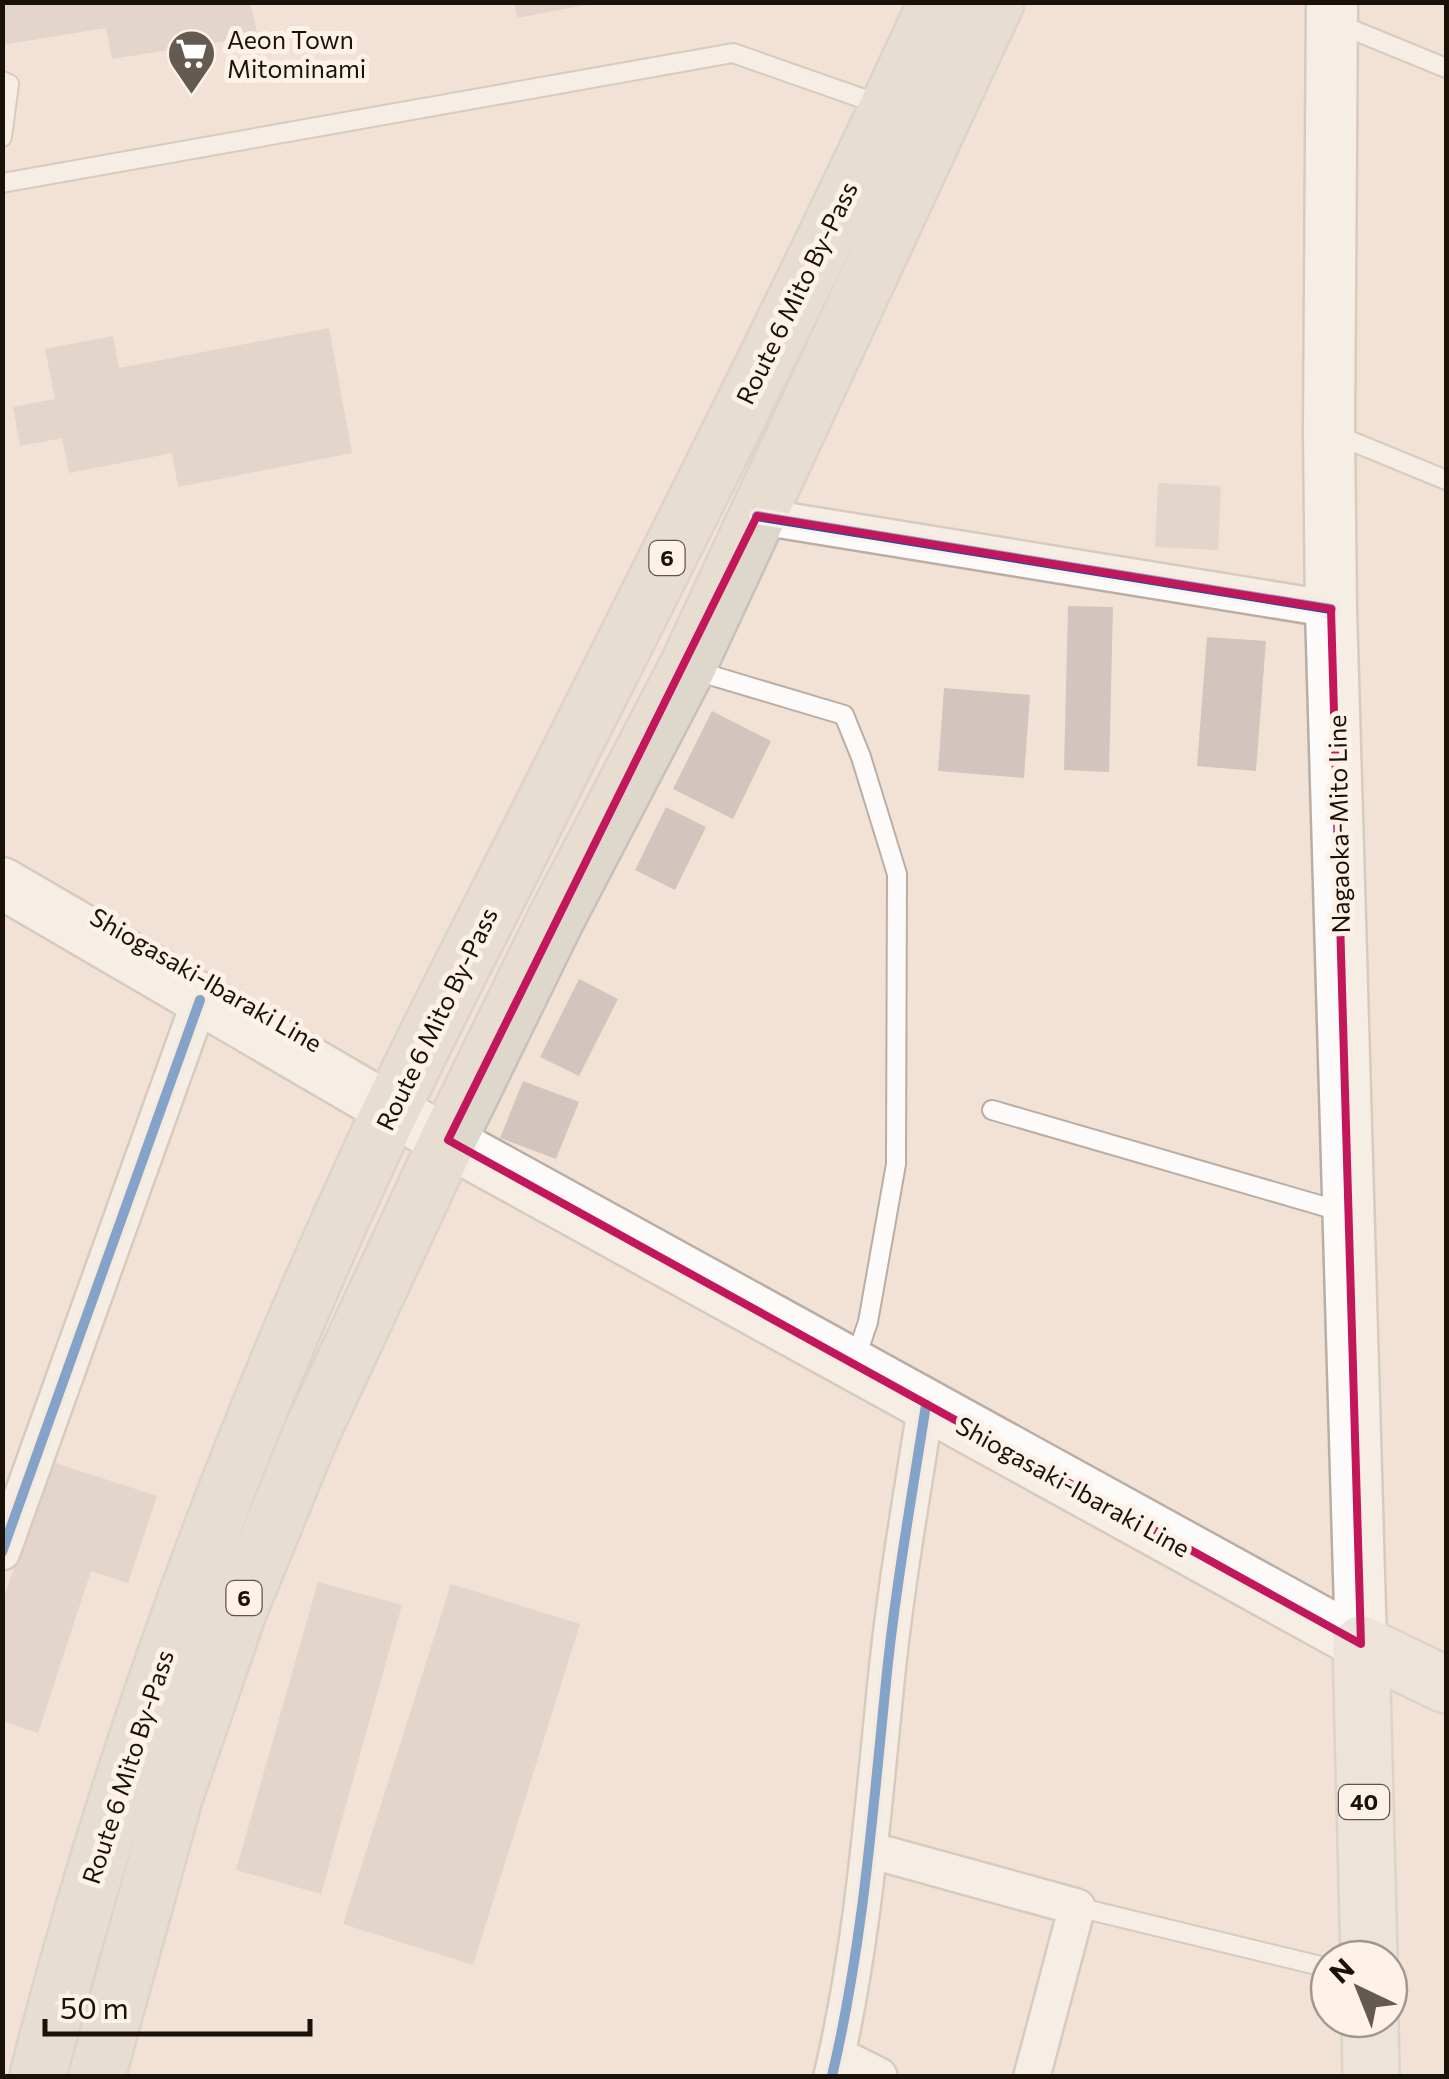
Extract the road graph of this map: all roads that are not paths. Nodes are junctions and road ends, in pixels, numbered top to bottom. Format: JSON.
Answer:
{"nodes":[{"id":1,"x":938,"y":2,"type":"edge"},
{"id":2,"x":996,"y":2,"type":"edge"},
{"id":3,"x":1331,"y":12,"type":"edge"},
{"id":4,"x":1446,"y":68,"type":"edge"},
{"id":5,"x":2,"y":80,"type":"edge"},
{"id":6,"x":889,"y":108,"type":"junction"},
{"id":7,"x":2,"y":138,"type":"edge"},
{"id":8,"x":2,"y":183,"type":"edge"},
{"id":9,"x":1329,"y":432,"type":"junction"},
{"id":10,"x":1446,"y":480,"type":"edge"},
{"id":11,"x":757,"y":516,"type":"junction"},
{"id":12,"x":1332,"y":609,"type":"junction"},
{"id":13,"x":687,"y":668,"type":"junction"},
{"id":14,"x":2,"y":883,"type":"edge"},
{"id":15,"x":200,"y":1000,"type":"junction"},
{"id":16,"x":391,"y":1110,"type":"junction"},
{"id":17,"x":992,"y":1110,"type":"dead end"},
{"id":18,"x":448,"y":1140,"type":"junction"},
{"id":19,"x":1349,"y":1218,"type":"junction"},
{"id":20,"x":854,"y":1363,"type":"junction"},
{"id":21,"x":926,"y":1405,"type":"junction"},
{"id":22,"x":2,"y":1552,"type":"edge"},
{"id":23,"x":1360,"y":1644,"type":"junction"},
{"id":24,"x":1446,"y":1685,"type":"edge"},
{"id":25,"x":870,"y":1850,"type":"junction"},
{"id":26,"x":1077,"y":1908,"type":"junction"},
{"id":27,"x":1368,"y":1939,"type":"edge"},
{"id":28,"x":1309,"y":1963,"type":"edge"},
{"id":29,"x":1370,"y":2039,"type":"edge"},
{"id":30,"x":835,"y":2066,"type":"edge"},
{"id":31,"x":38,"y":2076,"type":"edge"},
{"id":32,"x":97,"y":2076,"type":"edge"},
{"id":33,"x":878,"y":2076,"type":"edge"},
{"id":34,"x":1032,"y":2076,"type":"edge"},
{"id":35,"x":1371,"y":2076,"type":"edge"}],
"edges":[{"from":1,"to":6,"type":"highway","name":"Route 6 Mito By-Pass","number":"6"},
{"from":2,"to":11,"type":"highway","number":"6"},
{"from":3,"to":4,"type":"lane"},
{"from":3,"to":9,"type":"main road","name":"Nagaoka-Mito Line"},
{"from":5,"to":7,"type":"lane"},
{"from":6,"to":8,"type":"lane"},
{"from":6,"to":16,"type":"highway","name":"Route 6 Mito By-Pass","number":"6"},
{"from":9,"to":10,"type":"lane"},
{"from":9,"to":12,"type":"main road","name":"Nagaoka-Mito Line"},
{"from":11,"to":12,"type":"street"},
{"from":11,"to":13,"type":"highway","number":"6"},
{"from":12,"to":19,"type":"main road","name":"Nagaoka-Mito Line"},
{"from":13,"to":18,"type":"highway","number":"6"},
{"from":13,"to":20,"type":"lane"},
{"from":14,"to":15,"type":"main road","name":"Shiogasaki-Ibaraki Line"},
{"from":15,"to":16,"type":"main road","name":"Shiogasaki-Ibaraki Line"},
{"from":15,"to":22,"type":"street"},
{"from":16,"to":18,"type":"main road","name":"Shiogasaki-Ibaraki Line"},
{"from":16,"to":31,"type":"highway","name":"Route 6 Mito By-Pass","number":"6"},
{"from":17,"to":19,"type":"lane"},
{"from":18,"to":20,"type":"main road","name":"Shiogasaki-Ibaraki Line"},
{"from":18,"to":32,"type":"highway","number":"6"},
{"from":19,"to":23,"type":"main road","name":"Nagaoka-Mito Line"},
{"from":20,"to":21,"type":"main road","name":"Shiogasaki-Ibaraki Line"},
{"from":21,"to":23,"type":"main road","name":"Shiogasaki-Ibaraki Line"},
{"from":21,"to":25,"type":"street"},
{"from":23,"to":24,"type":"main road"},
{"from":23,"to":27,"type":"main road","number":"40"},
{"from":25,"to":26,"type":"street"},
{"from":25,"to":30,"type":"street"},
{"from":26,"to":28,"type":"lane"},
{"from":26,"to":34,"type":"street"},
{"from":29,"to":35,"type":"main road"},
{"from":30,"to":33,"type":"street"}]}
